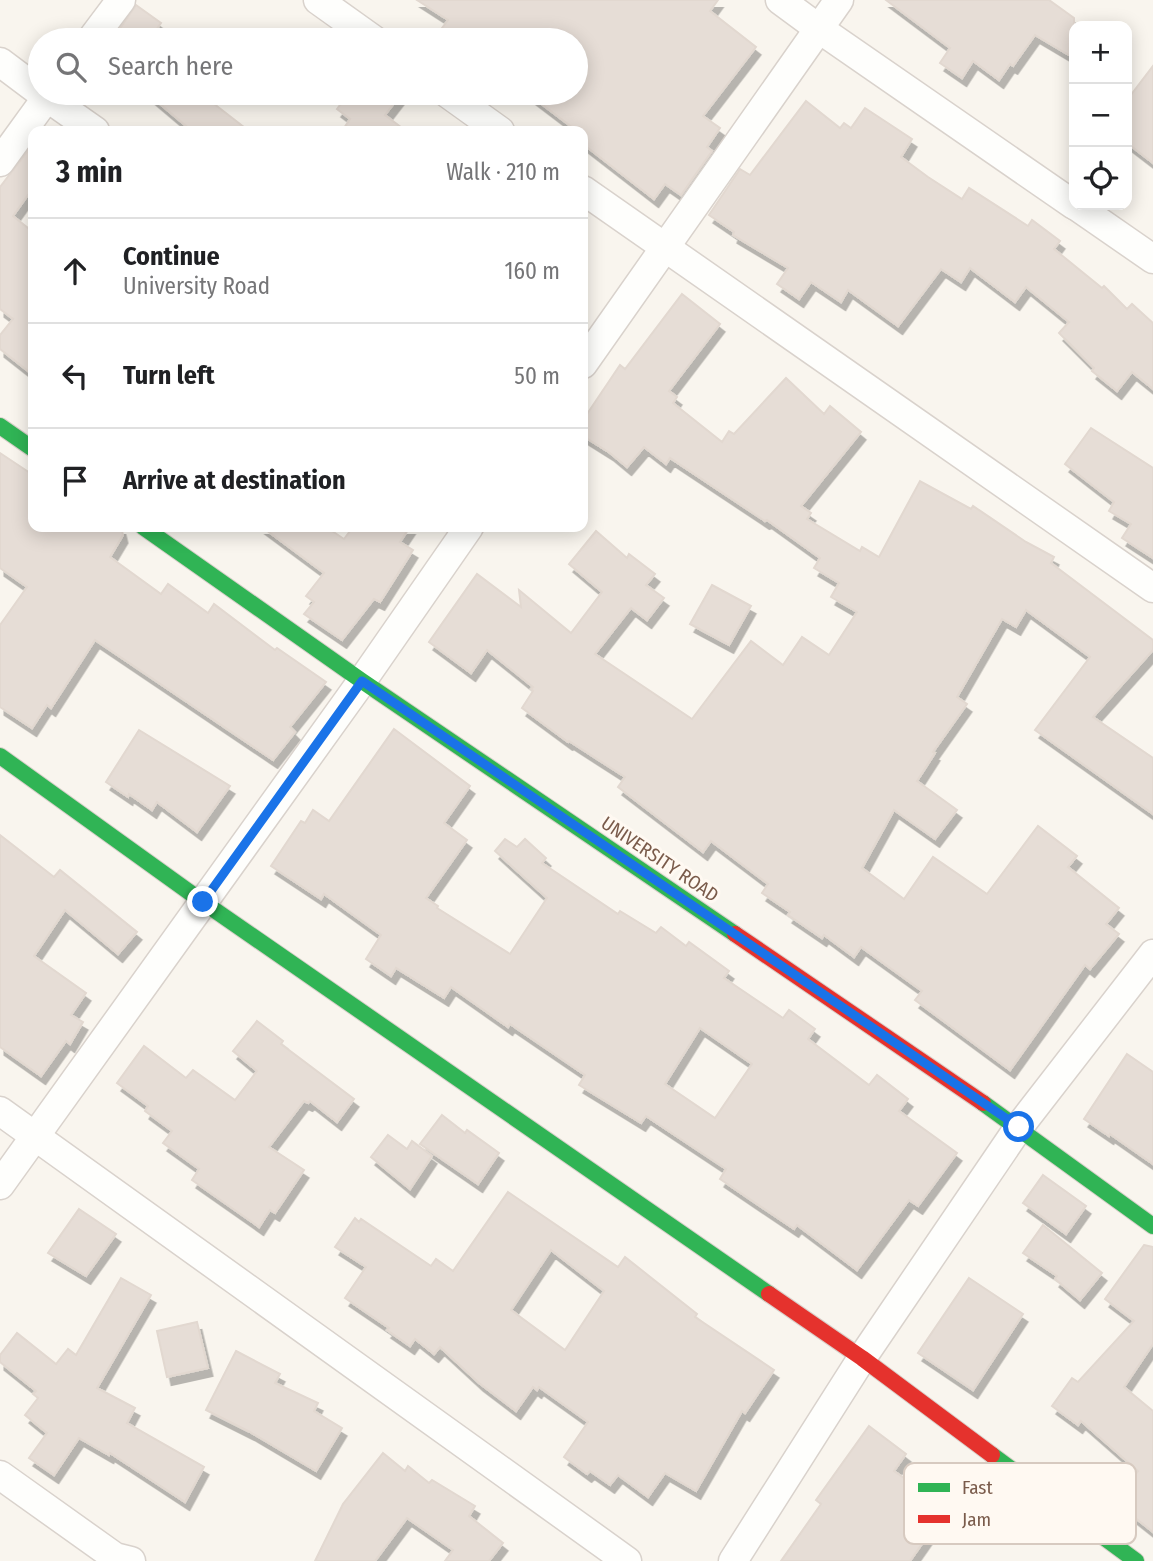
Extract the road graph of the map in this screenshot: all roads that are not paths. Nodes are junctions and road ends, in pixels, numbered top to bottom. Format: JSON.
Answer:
{"nodes":[{"id":1,"x":121,"y":0,"type":"edge"},
{"id":2,"x":318,"y":0,"type":"edge"},
{"id":3,"x":780,"y":0,"type":"edge"},
{"id":4,"x":839,"y":0,"type":"edge"},
{"id":5,"x":99,"y":28,"type":"edge"},
{"id":6,"x":357,"y":28,"type":"edge"},
{"id":7,"x":818,"y":29,"type":"junction"},
{"id":8,"x":0,"y":62,"type":"edge"},
{"id":9,"x":28,"y":82,"type":"edge"},
{"id":10,"x":37,"y":105,"type":"edge"},
{"id":11,"x":59,"y":105,"type":"edge"},
{"id":12,"x":464,"y":105,"type":"edge"},
{"id":13,"x":88,"y":126,"type":"edge"},
{"id":14,"x":493,"y":126,"type":"edge"},
{"id":15,"x":0,"y":162,"type":"edge"},
{"id":16,"x":588,"y":194,"type":"edge"},
{"id":17,"x":1069,"y":202,"type":"edge"},
{"id":18,"x":1081,"y":210,"type":"edge"},
{"id":19,"x":664,"y":249,"type":"junction"},
{"id":20,"x":1153,"y":259,"type":"edge"},
{"id":21,"x":588,"y":357,"type":"edge"},
{"id":22,"x":0,"y":426,"type":"edge"},
{"id":23,"x":28,"y":446,"type":"edge"},
{"id":24,"x":150,"y":532,"type":"edge"},
{"id":25,"x":466,"y":532,"type":"edge"},
{"id":26,"x":1153,"y":587,"type":"edge"},
{"id":27,"x":362,"y":681,"type":"junction"},
{"id":28,"x":0,"y":756,"type":"edge"},
{"id":29,"x":203,"y":902,"type":"junction"},
{"id":30,"x":1153,"y":954,"type":"edge"},
{"id":31,"x":0,"y":1111,"type":"edge"},
{"id":32,"x":1019,"y":1127,"type":"junction"},
{"id":33,"x":34,"y":1136,"type":"junction"},
{"id":34,"x":0,"y":1185,"type":"edge"},
{"id":35,"x":1153,"y":1226,"type":"edge"},
{"id":36,"x":862,"y":1358,"type":"junction"},
{"id":37,"x":1004,"y":1463,"type":"edge"},
{"id":38,"x":0,"y":1475,"type":"edge"},
{"id":39,"x":1113,"y":1544,"type":"edge"},
{"id":40,"x":131,"y":1561,"type":"edge"},
{"id":41,"x":627,"y":1561,"type":"edge"},
{"id":42,"x":733,"y":1561,"type":"edge"},
{"id":43,"x":1136,"y":1561,"type":"edge"}],
"edges":[{"from":1,"to":5,"type":"street"},
{"from":2,"to":6,"type":"street"},
{"from":3,"to":7,"type":"street"},
{"from":4,"to":7,"type":"street"},
{"from":7,"to":17,"type":"street"},
{"from":7,"to":19,"type":"street"},
{"from":8,"to":9,"type":"street"},
{"from":10,"to":15,"type":"street"},
{"from":11,"to":13,"type":"street"},
{"from":12,"to":14,"type":"street"},
{"from":16,"to":19,"type":"street"},
{"from":18,"to":20,"type":"street"},
{"from":19,"to":21,"type":"street"},
{"from":19,"to":26,"type":"street"},
{"from":22,"to":23,"type":"street"},
{"from":24,"to":27,"type":"street","name":"UNIVERSITY ROAD"},
{"from":25,"to":27,"type":"street"},
{"from":27,"to":29,"type":"street"},
{"from":27,"to":32,"type":"street","name":"UNIVERSITY ROAD"},
{"from":28,"to":29,"type":"street"},
{"from":29,"to":33,"type":"street"},
{"from":29,"to":36,"type":"street"},
{"from":30,"to":32,"type":"street"},
{"from":31,"to":33,"type":"street"},
{"from":32,"to":35,"type":"street","name":"UNIVERSITY ROAD"},
{"from":32,"to":36,"type":"street"},
{"from":33,"to":34,"type":"street"},
{"from":33,"to":41,"type":"street"},
{"from":36,"to":37,"type":"street"},
{"from":36,"to":42,"type":"street"},
{"from":38,"to":40,"type":"street"},
{"from":39,"to":43,"type":"street"}]}
